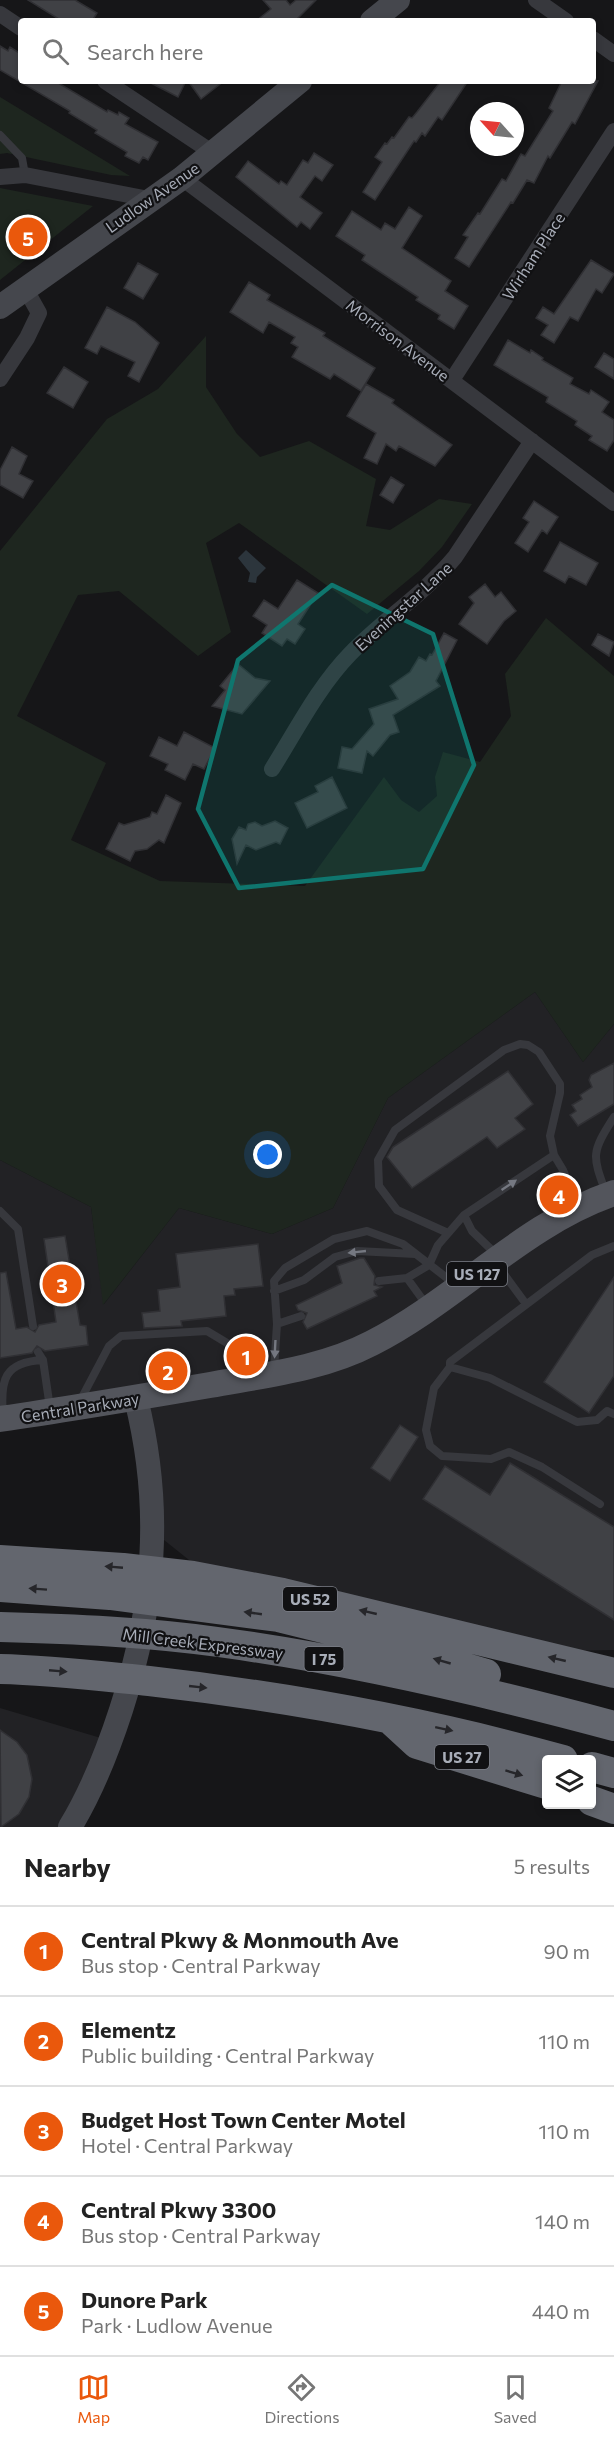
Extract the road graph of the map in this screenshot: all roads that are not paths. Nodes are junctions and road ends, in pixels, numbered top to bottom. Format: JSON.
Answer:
{"nodes":[{"id":1,"x":398,"y":0,"type":"edge"},
{"id":2,"x":536,"y":0,"type":"edge"},
{"id":3,"x":0,"y":14,"type":"edge"},
{"id":4,"x":376,"y":18,"type":"edge"},
{"id":5,"x":562,"y":18,"type":"edge"},
{"id":6,"x":18,"y":26,"type":"edge"},
{"id":7,"x":596,"y":41,"type":"edge"},
{"id":8,"x":614,"y":54,"type":"edge"},
{"id":9,"x":110,"y":84,"type":"edge"},
{"id":10,"x":296,"y":84,"type":"edge"},
{"id":11,"x":614,"y":131,"type":"edge"},
{"id":12,"x":0,"y":135,"type":"edge"},
{"id":13,"x":213,"y":153,"type":"junction"},
{"id":14,"x":25,"y":175,"type":"junction"},
{"id":15,"x":0,"y":177,"type":"edge"},
{"id":16,"x":182,"y":178,"type":"junction"},
{"id":17,"x":149,"y":199,"type":"junction"},
{"id":18,"x":25,"y":288,"type":"junction"},
{"id":19,"x":0,"y":307,"type":"edge"},
{"id":20,"x":0,"y":379,"type":"edge"},
{"id":21,"x":452,"y":380,"type":"junction"},
{"id":22,"x":532,"y":441,"type":"junction"},
{"id":23,"x":614,"y":503,"type":"edge"},
{"id":24,"x":272,"y":769,"type":"dead end"},
{"id":25,"x":614,"y":1117,"type":"edge"},
{"id":26,"x":554,"y":1155,"type":"junction"},
{"id":27,"x":611,"y":1194,"type":"edge"},
{"id":28,"x":578,"y":1209,"type":"junction"},
{"id":29,"x":0,"y":1211,"type":"edge"},
{"id":30,"x":464,"y":1215,"type":"junction"},
{"id":31,"x":448,"y":1233,"type":"junction"},
{"id":32,"x":614,"y":1246,"type":"edge"},
{"id":33,"x":415,"y":1254,"type":"junction"},
{"id":34,"x":498,"y":1260,"type":"junction"},
{"id":35,"x":429,"y":1265,"type":"junction"},
{"id":36,"x":407,"y":1278,"type":"junction"},
{"id":37,"x":379,"y":1281,"type":"dead end"},
{"id":38,"x":459,"y":1287,"type":"junction"},
{"id":39,"x":274,"y":1291,"type":"junction"},
{"id":40,"x":526,"y":1304,"type":"junction"},
{"id":41,"x":428,"y":1308,"type":"junction"},
{"id":42,"x":301,"y":1316,"type":"dead end"},
{"id":43,"x":277,"y":1324,"type":"junction"},
{"id":44,"x":33,"y":1326,"type":"dead end"},
{"id":45,"x":450,"y":1368,"type":"junction"},
{"id":46,"x":274,"y":1373,"type":"junction"},
{"id":47,"x":241,"y":1379,"type":"junction"},
{"id":48,"x":136,"y":1399,"type":"junction"},
{"id":49,"x":77,"y":1408,"type":"junction"},
{"id":50,"x":51,"y":1412,"type":"junction"},
{"id":51,"x":614,"y":1413,"type":"edge"},
{"id":52,"x":2,"y":1418,"type":"edge"},
{"id":53,"x":600,"y":1504,"type":"dead end"},
{"id":54,"x":0,"y":1560,"type":"edge"},
{"id":55,"x":0,"y":1587,"type":"edge"},
{"id":56,"x":0,"y":1627,"type":"edge"},
{"id":57,"x":0,"y":1669,"type":"edge"},
{"id":58,"x":614,"y":1672,"type":"edge"},
{"id":59,"x":552,"y":1709,"type":"junction"},
{"id":60,"x":386,"y":1716,"type":"junction"},
{"id":61,"x":614,"y":1726,"type":"edge"},
{"id":62,"x":543,"y":1755,"type":"edge"},
{"id":63,"x":596,"y":1768,"type":"edge"},
{"id":64,"x":614,"y":1773,"type":"edge"},
{"id":65,"x":542,"y":1783,"type":"edge"},
{"id":66,"x":596,"y":1803,"type":"edge"},
{"id":67,"x":614,"y":1809,"type":"edge"},
{"id":68,"x":70,"y":1827,"type":"edge"}],
"edges":[{"from":1,"to":4,"type":"street"},
{"from":2,"to":5,"type":"street"},
{"from":3,"to":6,"type":"street"},
{"from":7,"to":8,"type":"street"},
{"from":9,"to":13,"type":"street"},
{"from":10,"to":13,"type":"street","name":"Ludlow Avenue"},
{"from":11,"to":21,"type":"street","name":"Wirham Place"},
{"from":12,"to":14,"type":"lane"},
{"from":13,"to":16,"type":"street","name":"Ludlow Avenue"},
{"from":14,"to":15,"type":"street"},
{"from":14,"to":17,"type":"street"},
{"from":16,"to":17,"type":"street","name":"Ludlow Avenue"},
{"from":16,"to":21,"type":"street","name":"Morrison Avenue"},
{"from":17,"to":18,"type":"street","name":"Ludlow Avenue"},
{"from":18,"to":19,"type":"street","name":"Ludlow Avenue"},
{"from":18,"to":20,"type":"street"},
{"from":21,"to":22,"type":"street","name":"Morrison Avenue"},
{"from":22,"to":23,"type":"street","name":"Morrison Avenue"},
{"from":22,"to":24,"type":"street","name":"Eveningstar Lane"},
{"from":25,"to":27,"type":"lane"},
{"from":26,"to":28,"type":"lane"},
{"from":30,"to":26,"type":"lane","one_way":true},
{"from":26,"to":31,"type":"lane"},
{"from":27,"to":28,"type":"main road","name":"Central Parkway","number":"US 127"},
{"from":28,"to":34,"type":"main road","name":"Central Parkway","number":"US 127"},
{"from":29,"to":44,"type":"lane"},
{"from":30,"to":31,"type":"lane"},
{"from":30,"to":34,"type":"lane"},
{"from":31,"to":35,"type":"lane"},
{"from":32,"to":40,"type":"lane"},
{"from":33,"to":35,"type":"lane"},
{"from":33,"to":39,"type":"lane","one_way":true},
{"from":33,"to":39,"type":"lane"},
{"from":34,"to":38,"type":"main road","name":"Central Parkway","number":"US 127"},
{"from":34,"to":40,"type":"lane"},
{"from":35,"to":36,"type":"lane"},
{"from":35,"to":38,"type":"lane"},
{"from":36,"to":37,"type":"lane"},
{"from":36,"to":41,"type":"lane"},
{"from":38,"to":41,"type":"main road","name":"Central Parkway","number":"US 127"},
{"from":39,"to":43,"type":"lane"},
{"from":40,"to":45,"type":"lane"},
{"from":41,"to":46,"type":"main road","name":"Central Parkway","number":"US 127"},
{"from":42,"to":43,"type":"lane"},
{"from":43,"to":46,"type":"lane","one_way":true},
{"from":45,"to":51,"type":"lane"},
{"from":45,"to":53,"type":"lane"},
{"from":46,"to":47,"type":"main road","name":"Central Parkway","number":"US 127"},
{"from":47,"to":48,"type":"main road","name":"Central Parkway","number":"US 127"},
{"from":47,"to":49,"type":"lane"},
{"from":48,"to":49,"type":"main road","name":"Central Parkway","number":"US 127"},
{"from":48,"to":68,"type":"street"},
{"from":49,"to":50,"type":"main road","name":"Central Parkway","number":"US 127"},
{"from":50,"to":52,"type":"main road","name":"Central Parkway","number":"US 127"},
{"from":50,"to":52,"type":"lane"},
{"from":58,"to":54,"type":"highway","number":"US 52","one_way":true},
{"from":59,"to":55,"type":"highway","one_way":true},
{"from":56,"to":59,"type":"highway","name":"Mill Creek Expressway","number":"I 75"},
{"from":57,"to":60,"type":"highway","one_way":true},
{"from":59,"to":61,"type":"highway","name":"Mill Creek Expressway","number":"I 75"},
{"from":60,"to":62,"type":"highway","one_way":true},
{"from":60,"to":65,"type":"highway","number":"US 27","one_way":true},
{"from":63,"to":64,"type":"highway"},
{"from":66,"to":67,"type":"highway"}]}
